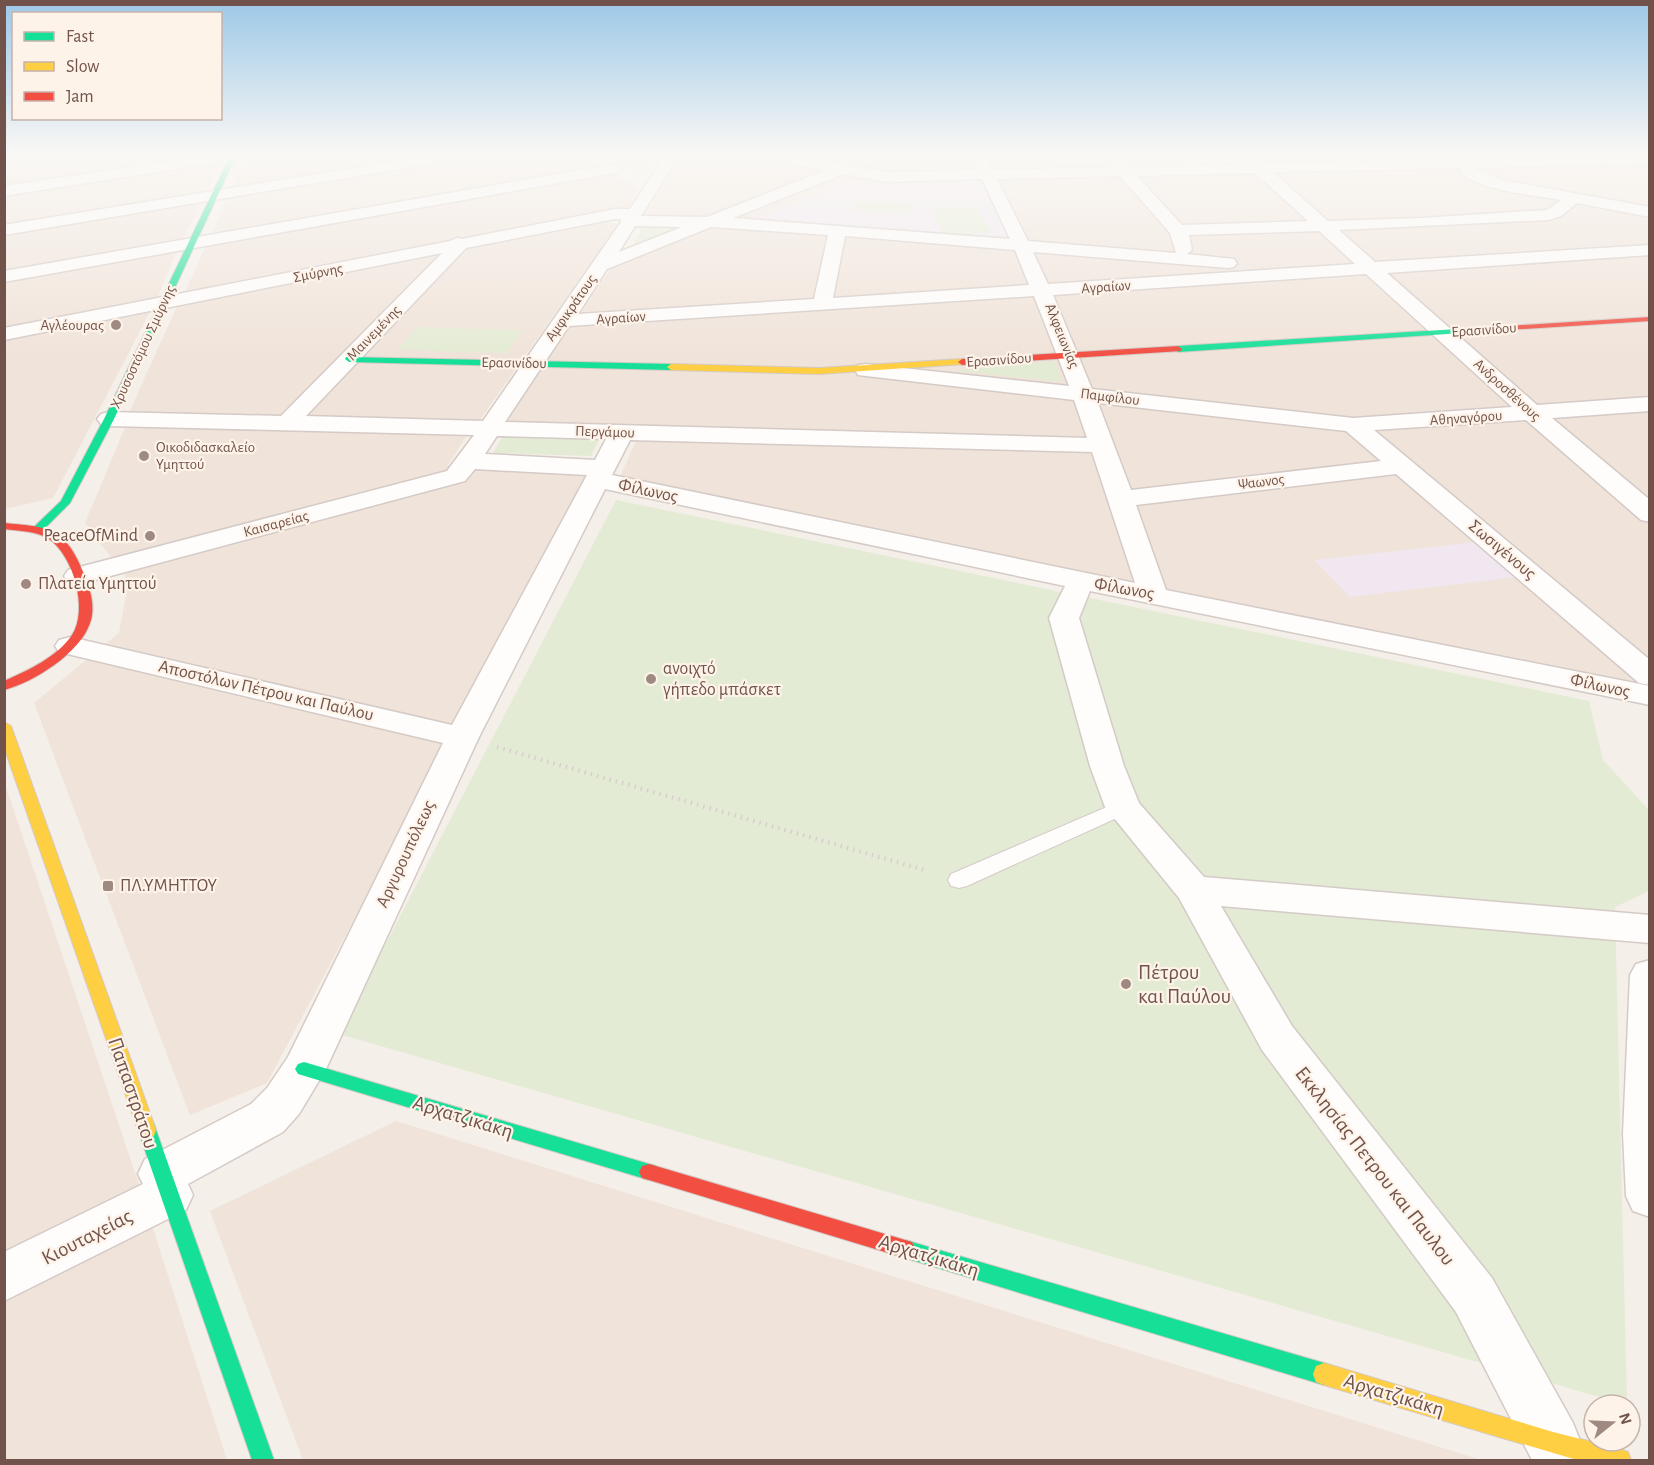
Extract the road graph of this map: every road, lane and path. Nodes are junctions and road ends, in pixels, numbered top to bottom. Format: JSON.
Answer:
{"nodes":[{"id":1,"x":50,"y":222,"type":"edge"},
{"id":2,"x":170,"y":222,"type":"edge"},
{"id":3,"x":201,"y":222,"type":"edge"},
{"id":4,"x":318,"y":222,"type":"edge"},
{"id":5,"x":573,"y":222,"type":"edge"},
{"id":6,"x":627,"y":222,"type":"edge"},
{"id":7,"x":709,"y":222,"type":"edge"},
{"id":8,"x":715,"y":222,"type":"edge"},
{"id":9,"x":1011,"y":222,"type":"edge"},
{"id":10,"x":1170,"y":222,"type":"edge"},
{"id":11,"x":1320,"y":222,"type":"edge"},
{"id":12,"x":1432,"y":222,"type":"edge"},
{"id":13,"x":1324,"y":226,"type":"junction"},
{"id":14,"x":4,"y":230,"type":"edge"},
{"id":15,"x":838,"y":230,"type":"junction"},
{"id":16,"x":1177,"y":230,"type":"junction"},
{"id":17,"x":442,"y":232,"type":"dead end"},
{"id":18,"x":191,"y":245,"type":"junction"},
{"id":19,"x":460,"y":245,"type":"junction"},
{"id":20,"x":1023,"y":245,"type":"junction"},
{"id":21,"x":1650,"y":250,"type":"edge"},
{"id":22,"x":1184,"y":258,"type":"junction"},
{"id":23,"x":601,"y":265,"type":"junction"},
{"id":24,"x":1373,"y":268,"type":"junction"},
{"id":25,"x":1318,"y":272,"type":"junction"},
{"id":26,"x":4,"y":278,"type":"edge"},
{"id":27,"x":1043,"y":291,"type":"junction"},
{"id":28,"x":163,"y":303,"type":"junction"},
{"id":29,"x":822,"y":305,"type":"junction"},
{"id":30,"x":1650,"y":319,"type":"edge"},
{"id":31,"x":562,"y":321,"type":"junction"},
{"id":32,"x":1444,"y":333,"type":"junction"},
{"id":33,"x":4,"y":334,"type":"edge"},
{"id":34,"x":1069,"y":355,"type":"junction"},
{"id":35,"x":348,"y":359,"type":"junction"},
{"id":36,"x":533,"y":364,"type":"junction"},
{"id":37,"x":866,"y":370,"type":"junction"},
{"id":38,"x":1085,"y":394,"type":"junction"},
{"id":39,"x":1650,"y":404,"type":"edge"},
{"id":40,"x":1532,"y":413,"type":"junction"},
{"id":41,"x":108,"y":419,"type":"junction"},
{"id":42,"x":288,"y":422,"type":"junction"},
{"id":43,"x":1353,"y":425,"type":"junction"},
{"id":44,"x":489,"y":427,"type":"junction"},
{"id":45,"x":622,"y":432,"type":"junction"},
{"id":46,"x":1102,"y":445,"type":"junction"},
{"id":47,"x":469,"y":461,"type":"junction"},
{"id":48,"x":1401,"y":466,"type":"junction"},
{"id":49,"x":601,"y":474,"type":"junction"},
{"id":50,"x":1122,"y":499,"type":"junction"},
{"id":51,"x":1650,"y":514,"type":"edge"},
{"id":52,"x":4,"y":526,"type":"edge"},
{"id":53,"x":37,"y":530,"type":"junction"},
{"id":54,"x":78,"y":576,"type":"junction"},
{"id":55,"x":1082,"y":582,"type":"junction"},
{"id":56,"x":1153,"y":594,"type":"junction"},
{"id":57,"x":70,"y":646,"type":"junction"},
{"id":58,"x":1650,"y":676,"type":"edge"},
{"id":59,"x":4,"y":686,"type":"edge"},
{"id":60,"x":1650,"y":696,"type":"edge"},
{"id":61,"x":4,"y":726,"type":"edge"},
{"id":62,"x":462,"y":737,"type":"junction"},
{"id":63,"x":1123,"y":807,"type":"junction"},
{"id":64,"x":959,"y":880,"type":"joint"},
{"id":65,"x":1193,"y":890,"type":"junction"},
{"id":66,"x":1650,"y":929,"type":"edge"},
{"id":67,"x":1650,"y":975,"type":"edge"},
{"id":68,"x":304,"y":1069,"type":"junction"},
{"id":69,"x":1648,"y":1134,"type":"edge"},
{"id":70,"x":166,"y":1185,"type":"junction"},
{"id":71,"x":1650,"y":1196,"type":"edge"},
{"id":72,"x":4,"y":1278,"type":"edge"},
{"id":73,"x":1553,"y":1443,"type":"junction"},
{"id":74,"x":263,"y":1461,"type":"edge"},
{"id":75,"x":1620,"y":1461,"type":"edge"}],
"edges":[{"from":1,"to":14,"type":"street"},
{"from":2,"to":18,"type":"street"},
{"from":3,"to":18,"type":"street","name":"Χρυσοστόμου Σμύρνης"},
{"from":4,"to":18,"type":"street"},
{"from":5,"to":19,"type":"street","name":"Σμύρνης"},
{"from":6,"to":23,"type":"street","name":"Αμφικράτους"},
{"from":7,"to":23,"type":"street"},
{"from":8,"to":15,"type":"street","name":"Σμύρνης"},
{"from":9,"to":20,"type":"street","name":"Αλφειωνίας"},
{"from":10,"to":16,"type":"street"},
{"from":11,"to":13,"type":"street","name":"Ανδροσθένους"},
{"from":12,"to":13,"type":"street"},
{"from":13,"to":16,"type":"street"},
{"from":13,"to":24,"type":"street","name":"Ανδροσθένους"},
{"from":15,"to":20,"type":"street","name":"Σμύρνης"},
{"from":15,"to":29,"type":"street"},
{"from":16,"to":22,"type":"street"},
{"from":17,"to":19,"type":"street"},
{"from":18,"to":26,"type":"street"},
{"from":18,"to":28,"type":"street","name":"Χρυσοστόμου Σμύρνης"},
{"from":19,"to":28,"type":"street","name":"Σμύρνης"},
{"from":19,"to":35,"type":"street","name":"Μαινεμένης"},
{"from":20,"to":22,"type":"street","name":"Σμύρνης"},
{"from":20,"to":27,"type":"street","name":"Αλφειωνίας"},
{"from":21,"to":24,"type":"street","name":"Αγραίων"},
{"from":22,"to":25,"type":"street","name":"Σμύρνης"},
{"from":23,"to":31,"type":"street","name":"Αμφικράτους"},
{"from":24,"to":25,"type":"street","name":"Αγραίων"},
{"from":24,"to":32,"type":"street","name":"Ανδροσθένους"},
{"from":25,"to":27,"type":"street","name":"Αγραίων"},
{"from":27,"to":29,"type":"street","name":"Αγραίων"},
{"from":27,"to":34,"type":"street","name":"Αλφειωνίας"},
{"from":28,"to":33,"type":"street","name":"Σμύρνης"},
{"from":28,"to":41,"type":"street","name":"Χρυσοστόμου Σμύρνης"},
{"from":29,"to":31,"type":"street","name":"Αγραίων"},
{"from":30,"to":32,"type":"street","name":"Ερασινίδου"},
{"from":31,"to":36,"type":"street","name":"Αμφικράτους"},
{"from":32,"to":34,"type":"street","name":"Ερασινίδου"},
{"from":32,"to":40,"type":"street","name":"Ανδροσθένους"},
{"from":34,"to":37,"type":"street","name":"Ερασινίδου"},
{"from":34,"to":38,"type":"street","name":"Αλφειωνίας"},
{"from":35,"to":36,"type":"street","name":"Ερασινίδου"},
{"from":35,"to":42,"type":"street","name":"Μαινεμένης"},
{"from":36,"to":37,"type":"street","name":"Ερασινίδου"},
{"from":36,"to":44,"type":"street","name":"Αμφικράτους"},
{"from":37,"to":38,"type":"street","name":"Παμφίλου"},
{"from":38,"to":43,"type":"street","name":"Παμφίλου"},
{"from":38,"to":46,"type":"street","name":"Αλφειωνίας"},
{"from":39,"to":40,"type":"street","name":"Αθηναγόρου"},
{"from":40,"to":43,"type":"street","name":"Αθηναγόρου"},
{"from":40,"to":51,"type":"street","name":"Ανδροσθένους"},
{"from":41,"to":42,"type":"street","name":"Περγάμου"},
{"from":41,"to":53,"type":"street","name":"Χρυσοστόμου Σμύρνης"},
{"from":42,"to":44,"type":"street","name":"Περγάμου"},
{"from":43,"to":48,"type":"street","name":"Σωσιγένους"},
{"from":44,"to":45,"type":"street","name":"Περγάμου"},
{"from":44,"to":47,"type":"street","name":"Αμφικράτους"},
{"from":45,"to":46,"type":"street","name":"Περγάμου"},
{"from":45,"to":49,"type":"street","name":"Αργυρουπόλεως"},
{"from":46,"to":50,"type":"street","name":"Αλφειωνίας"},
{"from":47,"to":49,"type":"street","name":"Φίλωνος"},
{"from":47,"to":54,"type":"street","name":"Καισαρείας"},
{"from":48,"to":50,"type":"street","name":"Ψαωνος"},
{"from":48,"to":58,"type":"street","name":"Σωσιγένους"},
{"from":49,"to":55,"type":"street","name":"Φίλωνος"},
{"from":49,"to":62,"type":"street","name":"Αργυρουπόλεως"},
{"from":50,"to":56,"type":"street","name":"Αλφειωνίας"},
{"from":52,"to":53,"type":"street"},
{"from":53,"to":54,"type":"street"},
{"from":54,"to":57,"type":"street"},
{"from":55,"to":56,"type":"street","name":"Φίλωνος"},
{"from":55,"to":63,"type":"street","name":"Εκκλησίας Πετρου και Παυλου"},
{"from":56,"to":60,"type":"street","name":"Φίλωνος"},
{"from":57,"to":59,"type":"street"},
{"from":57,"to":62,"type":"street","name":"Αποστόλων Πέτρου και Παύλου"},
{"from":61,"to":70,"type":"street","name":"Παπαστράτου"},
{"from":62,"to":64,"type":"path"},
{"from":62,"to":68,"type":"street","name":"Αργυρουπόλεως"},
{"from":63,"to":64,"type":"lane"},
{"from":63,"to":65,"type":"street","name":"Εκκλησίας Πετρου και Παυλου"},
{"from":65,"to":66,"type":"street"},
{"from":65,"to":73,"type":"street","name":"Εκκλησίας Πετρου και Παυλου"},
{"from":67,"to":69,"type":"street"},
{"from":68,"to":70,"type":"street","name":"Αργυρουπόλεως"},
{"from":68,"to":73,"type":"street","name":"Αρχατζικάκη"},
{"from":69,"to":71,"type":"street"},
{"from":70,"to":72,"type":"street","name":"Κιουταχείας"},
{"from":70,"to":74,"type":"street","name":"Παπαστράτου"},
{"from":73,"to":75,"type":"street","name":"Αρχατζικάκη"}]}
